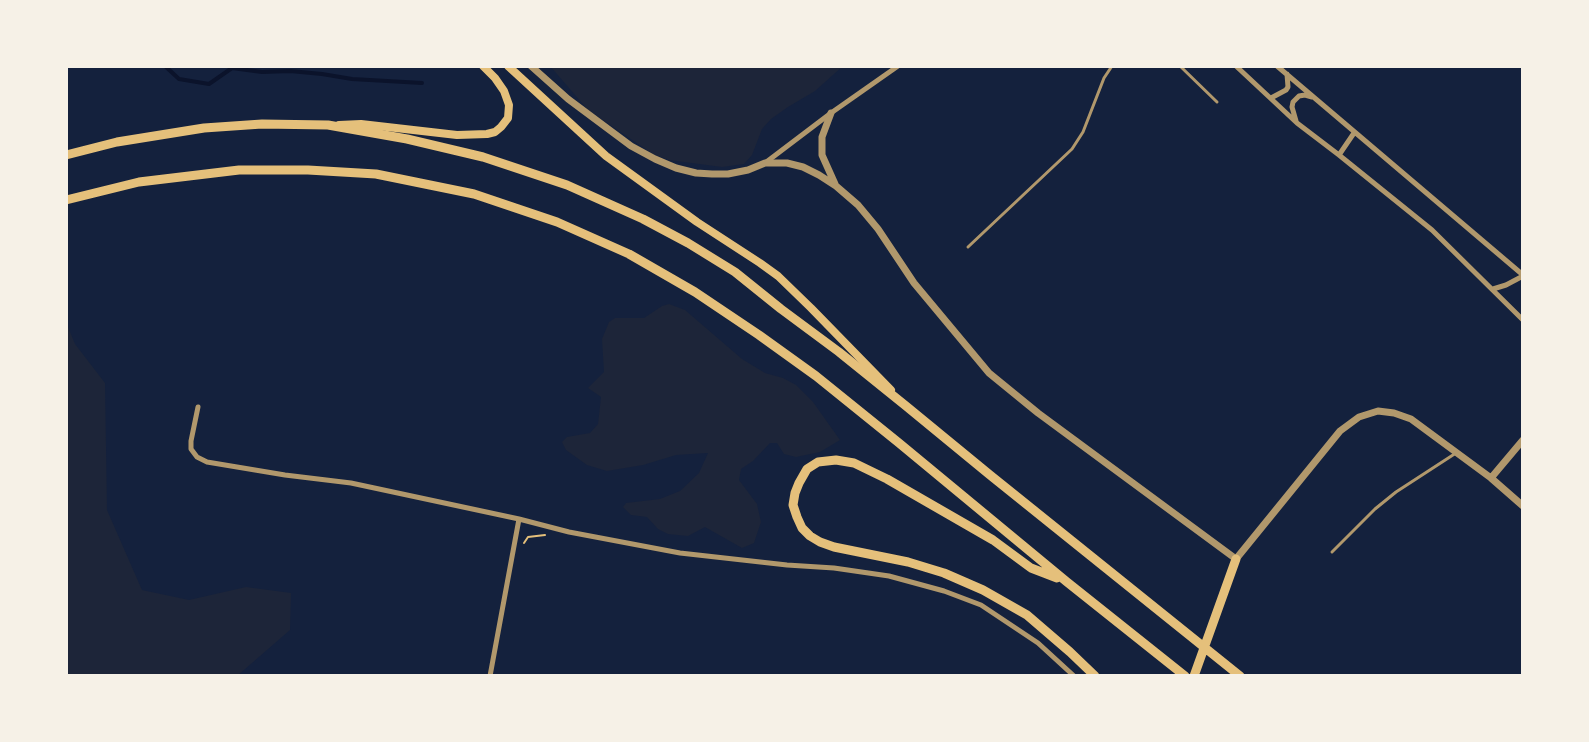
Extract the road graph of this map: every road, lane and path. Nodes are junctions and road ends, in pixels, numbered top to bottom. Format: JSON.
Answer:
{"nodes":[{"id":1,"x":483,"y":66,"type":"edge"},
{"id":2,"x":508,"y":66,"type":"edge"},
{"id":3,"x":531,"y":66,"type":"edge"},
{"id":4,"x":898,"y":66,"type":"edge"},
{"id":5,"x":1112,"y":66,"type":"edge"},
{"id":6,"x":1180,"y":66,"type":"edge"},
{"id":7,"x":1236,"y":66,"type":"edge"},
{"id":8,"x":1277,"y":66,"type":"edge"},
{"id":9,"x":1287,"y":74,"type":"junction"},
{"id":10,"x":1271,"y":98,"type":"junction"},
{"id":11,"x":1316,"y":98,"type":"junction"},
{"id":12,"x":1217,"y":102,"type":"dead end"},
{"id":13,"x":831,"y":113,"type":"junction"},
{"id":14,"x":1296,"y":123,"type":"junction"},
{"id":15,"x":328,"y":125,"type":"junction"},
{"id":16,"x":1354,"y":133,"type":"junction"},
{"id":17,"x":66,"y":155,"type":"edge"},
{"id":18,"x":1339,"y":155,"type":"junction"},
{"id":19,"x":765,"y":163,"type":"junction"},
{"id":20,"x":836,"y":186,"type":"junction"},
{"id":21,"x":66,"y":200,"type":"edge"},
{"id":22,"x":968,"y":247,"type":"dead end"},
{"id":23,"x":1523,"y":276,"type":"edge"},
{"id":24,"x":1493,"y":289,"type":"junction"},
{"id":25,"x":1523,"y":320,"type":"edge"},
{"id":26,"x":906,"y":406,"type":"junction"},
{"id":27,"x":198,"y":407,"type":"dead end"},
{"id":28,"x":1523,"y":440,"type":"edge"},
{"id":29,"x":1456,"y":453,"type":"junction"},
{"id":30,"x":1491,"y":478,"type":"junction"},
{"id":31,"x":1523,"y":506,"type":"edge"},
{"id":32,"x":519,"y":519,"type":"junction"},
{"id":33,"x":548,"y":534,"type":"dead end"},
{"id":34,"x":519,"y":549,"type":"dead end"},
{"id":35,"x":1332,"y":552,"type":"dead end"},
{"id":36,"x":1236,"y":559,"type":"junction"},
{"id":37,"x":1067,"y":582,"type":"junction"},
{"id":38,"x":490,"y":676,"type":"edge"},
{"id":39,"x":1074,"y":676,"type":"edge"},
{"id":40,"x":1095,"y":676,"type":"edge"},
{"id":41,"x":1185,"y":676,"type":"edge"},
{"id":42,"x":1194,"y":676,"type":"edge"},
{"id":43,"x":1240,"y":676,"type":"edge"}],
"edges":[{"from":1,"to":15,"type":"main road"},
{"from":2,"to":26,"type":"main road"},
{"from":3,"to":19,"type":"street"},
{"from":4,"to":13,"type":"street"},
{"from":5,"to":22,"type":"lane"},
{"from":6,"to":12,"type":"lane"},
{"from":7,"to":10,"type":"street"},
{"from":8,"to":9,"type":"street"},
{"from":9,"to":10,"type":"street"},
{"from":9,"to":11,"type":"street"},
{"from":10,"to":14,"type":"street"},
{"from":11,"to":14,"type":"street"},
{"from":11,"to":16,"type":"street"},
{"from":13,"to":19,"type":"street"},
{"from":13,"to":20,"type":"street"},
{"from":14,"to":18,"type":"street"},
{"from":15,"to":17,"type":"highway"},
{"from":15,"to":26,"type":"highway"},
{"from":16,"to":18,"type":"street"},
{"from":16,"to":23,"type":"street"},
{"from":18,"to":24,"type":"street"},
{"from":19,"to":20,"type":"street"},
{"from":20,"to":36,"type":"street"},
{"from":21,"to":37,"type":"highway"},
{"from":23,"to":24,"type":"street"},
{"from":24,"to":25,"type":"street"},
{"from":26,"to":43,"type":"highway"},
{"from":27,"to":32,"type":"street"},
{"from":28,"to":30,"type":"street"},
{"from":29,"to":30,"type":"street"},
{"from":29,"to":35,"type":"lane"},
{"from":29,"to":36,"type":"street"},
{"from":30,"to":31,"type":"street"},
{"from":32,"to":38,"type":"street"},
{"from":32,"to":39,"type":"street"},
{"from":33,"to":34,"type":"path"},
{"from":36,"to":42,"type":"highway"},
{"from":37,"to":40,"type":"highway"},
{"from":37,"to":41,"type":"highway"}]}
